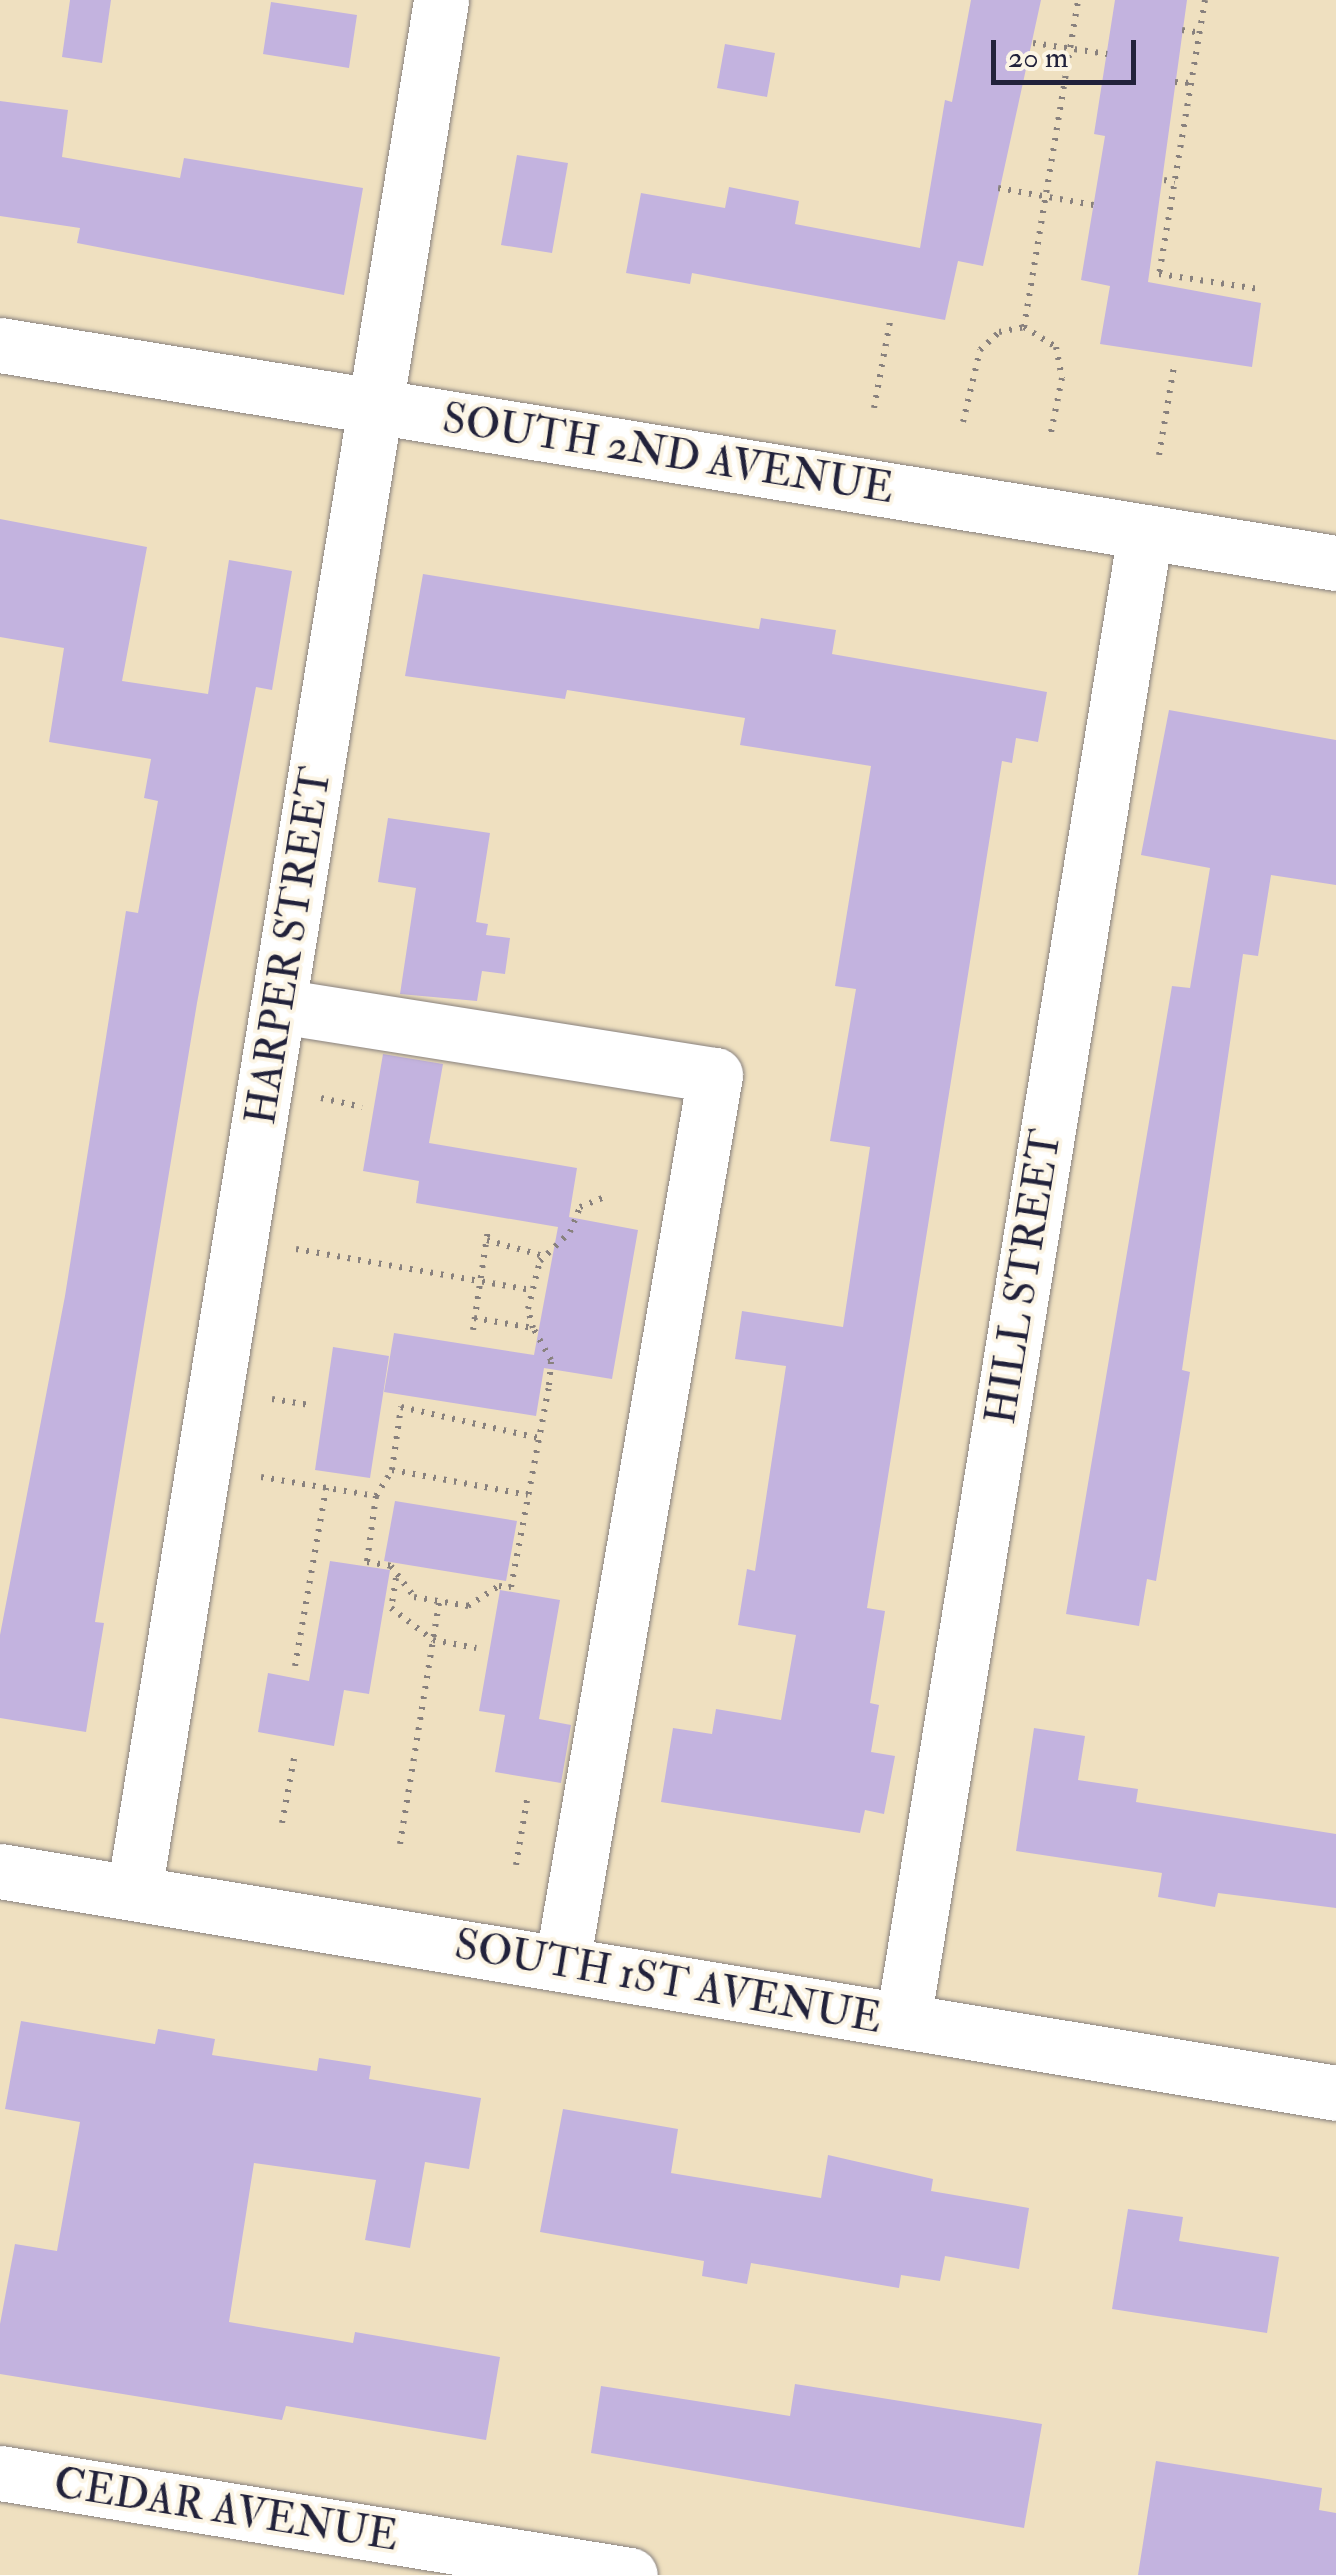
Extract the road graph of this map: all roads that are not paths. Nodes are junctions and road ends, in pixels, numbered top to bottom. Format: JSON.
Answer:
{"nodes":[{"id":1,"x":440,"y":0,"type":"edge"},
{"id":2,"x":0,"y":345,"type":"edge"},
{"id":3,"x":375,"y":406,"type":"junction"},
{"id":4,"x":1145,"y":533,"type":"junction"},
{"id":5,"x":1336,"y":564,"type":"edge"},
{"id":6,"x":280,"y":1006,"type":"junction"},
{"id":7,"x":0,"y":1871,"type":"edge"},
{"id":8,"x":134,"y":1892,"type":"junction"},
{"id":9,"x":562,"y":1964,"type":"junction"},
{"id":10,"x":902,"y":2021,"type":"junction"},
{"id":11,"x":1336,"y":2093,"type":"edge"},
{"id":12,"x":0,"y":2473,"type":"edge"},
{"id":13,"x":630,"y":2575,"type":"edge"}],
"edges":[{"from":1,"to":3,"type":"street","name":"HARPER STREET"},
{"from":2,"to":3,"type":"street","name":"SOUTH 2ND AVENUE"},
{"from":3,"to":4,"type":"street","name":"SOUTH 2ND AVENUE"},
{"from":3,"to":6,"type":"street","name":"HARPER STREET"},
{"from":4,"to":5,"type":"street","name":"SOUTH 2ND AVENUE"},
{"from":4,"to":10,"type":"street","name":"HILL STREET"},
{"from":6,"to":8,"type":"street","name":"HARPER STREET"},
{"from":6,"to":9,"type":"street"},
{"from":7,"to":8,"type":"street","name":"SOUTH 1ST AVENUE"},
{"from":8,"to":9,"type":"street","name":"SOUTH 1ST AVENUE"},
{"from":9,"to":10,"type":"street","name":"SOUTH 1ST AVENUE"},
{"from":10,"to":11,"type":"street","name":"SOUTH 1ST AVENUE"},
{"from":12,"to":13,"type":"street","name":"CEDAR AVENUE"}]}
